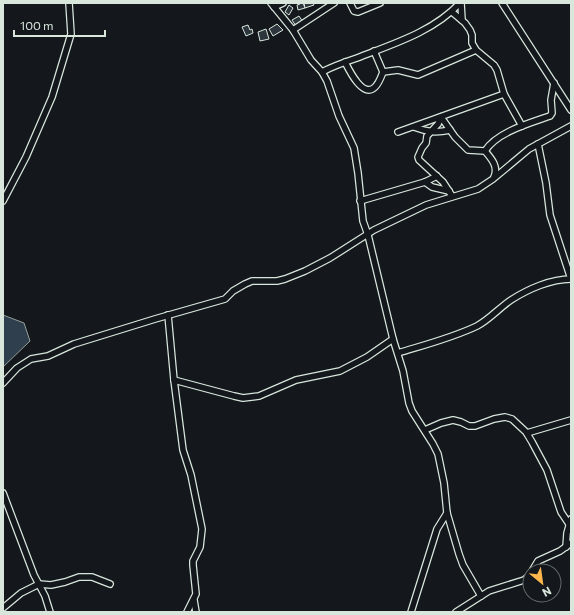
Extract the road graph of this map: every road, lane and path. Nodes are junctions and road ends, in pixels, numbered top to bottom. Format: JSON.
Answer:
{"nodes":[{"id":1,"x":69,"y":3,"type":"edge"},
{"id":2,"x":283,"y":3,"type":"edge"},
{"id":3,"x":334,"y":3,"type":"edge"},
{"id":4,"x":350,"y":3,"type":"edge"},
{"id":5,"x":380,"y":3,"type":"edge"},
{"id":6,"x":461,"y":3,"type":"edge"},
{"id":7,"x":502,"y":3,"type":"edge"},
{"id":8,"x":272,"y":5,"type":"edge"},
{"id":9,"x":452,"y":12,"type":"junction"},
{"id":10,"x":462,"y":20,"type":"junction"},
{"id":11,"x":294,"y":30,"type":"junction"},
{"id":12,"x":476,"y":50,"type":"junction"},
{"id":13,"x":374,"y":51,"type":"junction"},
{"id":14,"x":344,"y":62,"type":"junction"},
{"id":15,"x":322,"y":72,"type":"junction"},
{"id":16,"x":383,"y":72,"type":"junction"},
{"id":17,"x":554,"y":83,"type":"junction"},
{"id":18,"x":504,"y":94,"type":"junction"},
{"id":19,"x":571,"y":110,"type":"edge"},
{"id":20,"x":441,"y":117,"type":"junction"},
{"id":21,"x":522,"y":126,"type":"junction"},
{"id":22,"x":571,"y":126,"type":"edge"},
{"id":23,"x":414,"y":127,"type":"junction"},
{"id":24,"x":450,"y":130,"type":"junction"},
{"id":25,"x":398,"y":132,"type":"dead end"},
{"id":26,"x":430,"y":132,"type":"junction"},
{"id":27,"x":538,"y":144,"type":"junction"},
{"id":28,"x":485,"y":150,"type":"junction"},
{"id":29,"x":437,"y":176,"type":"junction"},
{"id":30,"x":493,"y":179,"type":"junction"},
{"id":31,"x":425,"y":182,"type":"junction"},
{"id":32,"x":450,"y":194,"type":"junction"},
{"id":33,"x":3,"y":200,"type":"edge"},
{"id":34,"x":360,"y":201,"type":"junction"},
{"id":35,"x":368,"y":235,"type":"junction"},
{"id":36,"x":571,"y":279,"type":"edge"},
{"id":37,"x":168,"y":315,"type":"junction"},
{"id":38,"x":393,"y":339,"type":"junction"},
{"id":39,"x":398,"y":353,"type":"junction"},
{"id":40,"x":174,"y":380,"type":"junction"},
{"id":41,"x":3,"y":382,"type":"edge"},
{"id":42,"x":571,"y":420,"type":"edge"},
{"id":43,"x":425,"y":430,"type":"junction"},
{"id":44,"x":527,"y":433,"type":"junction"},
{"id":45,"x":3,"y":494,"type":"edge"},
{"id":46,"x":447,"y":513,"type":"junction"},
{"id":47,"x":570,"y":522,"type":"edge"},
{"id":48,"x":568,"y":545,"type":"edge"},
{"id":49,"x":537,"y":563,"type":"edge"},
{"id":50,"x":522,"y":581,"type":"edge"},
{"id":51,"x":39,"y":584,"type":"junction"},
{"id":52,"x":110,"y":584,"type":"dead end"},
{"id":53,"x":480,"y":596,"type":"junction"},
{"id":54,"x":194,"y":600,"type":"junction"},
{"id":55,"x":3,"y":608,"type":"edge"},
{"id":56,"x":50,"y":612,"type":"edge"},
{"id":57,"x":187,"y":612,"type":"edge"},
{"id":58,"x":196,"y":612,"type":"edge"},
{"id":59,"x":411,"y":612,"type":"edge"},
{"id":60,"x":456,"y":612,"type":"edge"}],
"edges":[{"from":1,"to":33,"type":"street"},
{"from":2,"to":8,"type":"street"},
{"from":3,"to":11,"type":"street"},
{"from":4,"to":5,"type":"street"},
{"from":6,"to":9,"type":"street"},
{"from":6,"to":10,"type":"street"},
{"from":7,"to":17,"type":"street"},
{"from":8,"to":11,"type":"street"},
{"from":9,"to":10,"type":"street"},
{"from":9,"to":13,"type":"street"},
{"from":10,"to":12,"type":"street"},
{"from":11,"to":15,"type":"street"},
{"from":12,"to":16,"type":"street"},
{"from":12,"to":18,"type":"street"},
{"from":13,"to":14,"type":"street"},
{"from":13,"to":16,"type":"street"},
{"from":14,"to":15,"type":"street"},
{"from":14,"to":16,"type":"street"},
{"from":15,"to":34,"type":"street"},
{"from":17,"to":19,"type":"street"},
{"from":17,"to":21,"type":"street"},
{"from":18,"to":20,"type":"street"},
{"from":18,"to":21,"type":"street"},
{"from":20,"to":23,"type":"street"},
{"from":20,"to":24,"type":"street"},
{"from":20,"to":26,"type":"street"},
{"from":21,"to":28,"type":"street"},
{"from":22,"to":27,"type":"street"},
{"from":23,"to":25,"type":"street"},
{"from":23,"to":26,"type":"street"},
{"from":24,"to":26,"type":"street"},
{"from":24,"to":28,"type":"street"},
{"from":26,"to":29,"type":"street"},
{"from":27,"to":30,"type":"street"},
{"from":27,"to":36,"type":"street"},
{"from":28,"to":30,"type":"street"},
{"from":29,"to":31,"type":"street"},
{"from":29,"to":32,"type":"street"},
{"from":30,"to":32,"type":"street"},
{"from":31,"to":32,"type":"street"},
{"from":31,"to":34,"type":"street"},
{"from":32,"to":35,"type":"street"},
{"from":34,"to":35,"type":"street"},
{"from":35,"to":37,"type":"street"},
{"from":35,"to":38,"type":"street"},
{"from":36,"to":39,"type":"street"},
{"from":37,"to":40,"type":"street"},
{"from":37,"to":41,"type":"street"},
{"from":38,"to":39,"type":"street"},
{"from":38,"to":40,"type":"street"},
{"from":39,"to":43,"type":"street"},
{"from":40,"to":54,"type":"street"},
{"from":42,"to":44,"type":"street"},
{"from":43,"to":44,"type":"street"},
{"from":43,"to":46,"type":"street"},
{"from":44,"to":47,"type":"street"},
{"from":45,"to":51,"type":"street"},
{"from":46,"to":53,"type":"street"},
{"from":46,"to":59,"type":"street"},
{"from":47,"to":48,"type":"street"},
{"from":48,"to":49,"type":"street"},
{"from":50,"to":53,"type":"street"},
{"from":51,"to":52,"type":"street"},
{"from":51,"to":55,"type":"street"},
{"from":51,"to":56,"type":"street"},
{"from":53,"to":60,"type":"street"},
{"from":54,"to":57,"type":"street"},
{"from":54,"to":58,"type":"street"}]}
